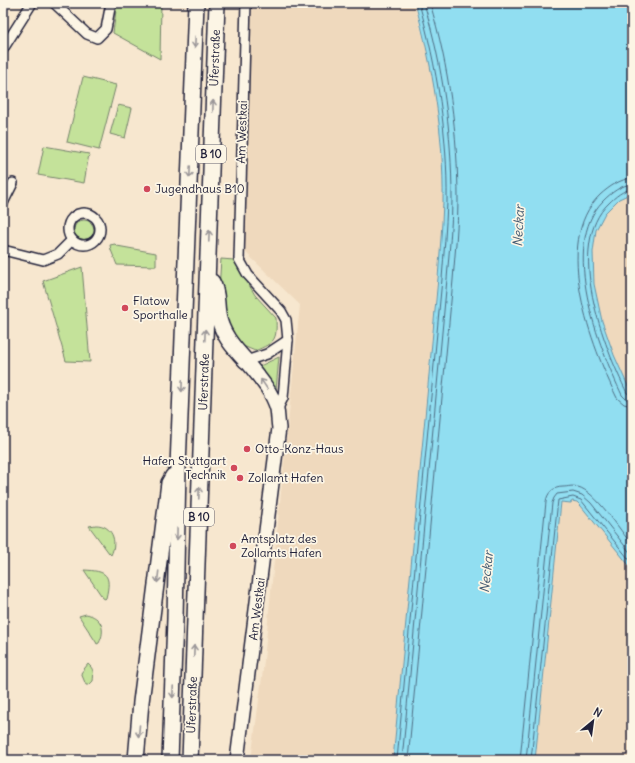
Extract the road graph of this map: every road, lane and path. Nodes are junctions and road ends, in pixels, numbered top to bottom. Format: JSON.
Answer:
{"nodes":[{"id":1,"x":32,"y":3,"type":"edge"},
{"id":2,"x":54,"y":3,"type":"edge"},
{"id":3,"x":111,"y":3,"type":"edge"},
{"id":4,"x":196,"y":3,"type":"edge"},
{"id":5,"x":216,"y":3,"type":"edge"},
{"id":6,"x":246,"y":3,"type":"edge"},
{"id":7,"x":3,"y":49,"type":"edge"},
{"id":8,"x":13,"y":183,"type":"dead end"},
{"id":9,"x":3,"y":203,"type":"edge"},
{"id":10,"x":72,"y":240,"type":"dead end"},
{"id":11,"x":3,"y":250,"type":"edge"},
{"id":12,"x":207,"y":274,"type":"junction"},
{"id":13,"x":288,"y":340,"type":"junction"},
{"id":14,"x":246,"y":361,"type":"junction"},
{"id":15,"x":277,"y":410,"type":"junction"},
{"id":16,"x":178,"y":467,"type":"junction"},
{"id":17,"x":136,"y":760,"type":"edge"},
{"id":18,"x":170,"y":760,"type":"edge"},
{"id":19,"x":190,"y":760,"type":"edge"},
{"id":20,"x":237,"y":760,"type":"edge"}],
"edges":[{"from":1,"to":7,"type":"street"},
{"from":2,"to":3,"type":"street"},
{"from":4,"to":16,"type":"highway","name":"Uferstraße","number":"B 10","one_way":true},
{"from":12,"to":5,"type":"highway","name":"Uferstraße","number":"B 10","one_way":true},
{"from":6,"to":13,"type":"street","name":"Am Westkai"},
{"from":8,"to":9,"type":"street"},
{"from":10,"to":11,"type":"street"},
{"from":12,"to":14,"type":"highway","number":"B 10"},
{"from":19,"to":12,"type":"highway","name":"Uferstraße","number":"B 10","one_way":true},
{"from":13,"to":14,"type":"street"},
{"from":13,"to":15,"type":"street","name":"Am Westkai"},
{"from":15,"to":14,"type":"main road","name":"Am Westkai","one_way":true},
{"from":15,"to":20,"type":"main road","name":"Am Westkai"},
{"from":16,"to":17,"type":"highway","number":"B 10","one_way":true},
{"from":16,"to":18,"type":"highway","name":"Uferstraße","number":"B 10","one_way":true}]}
